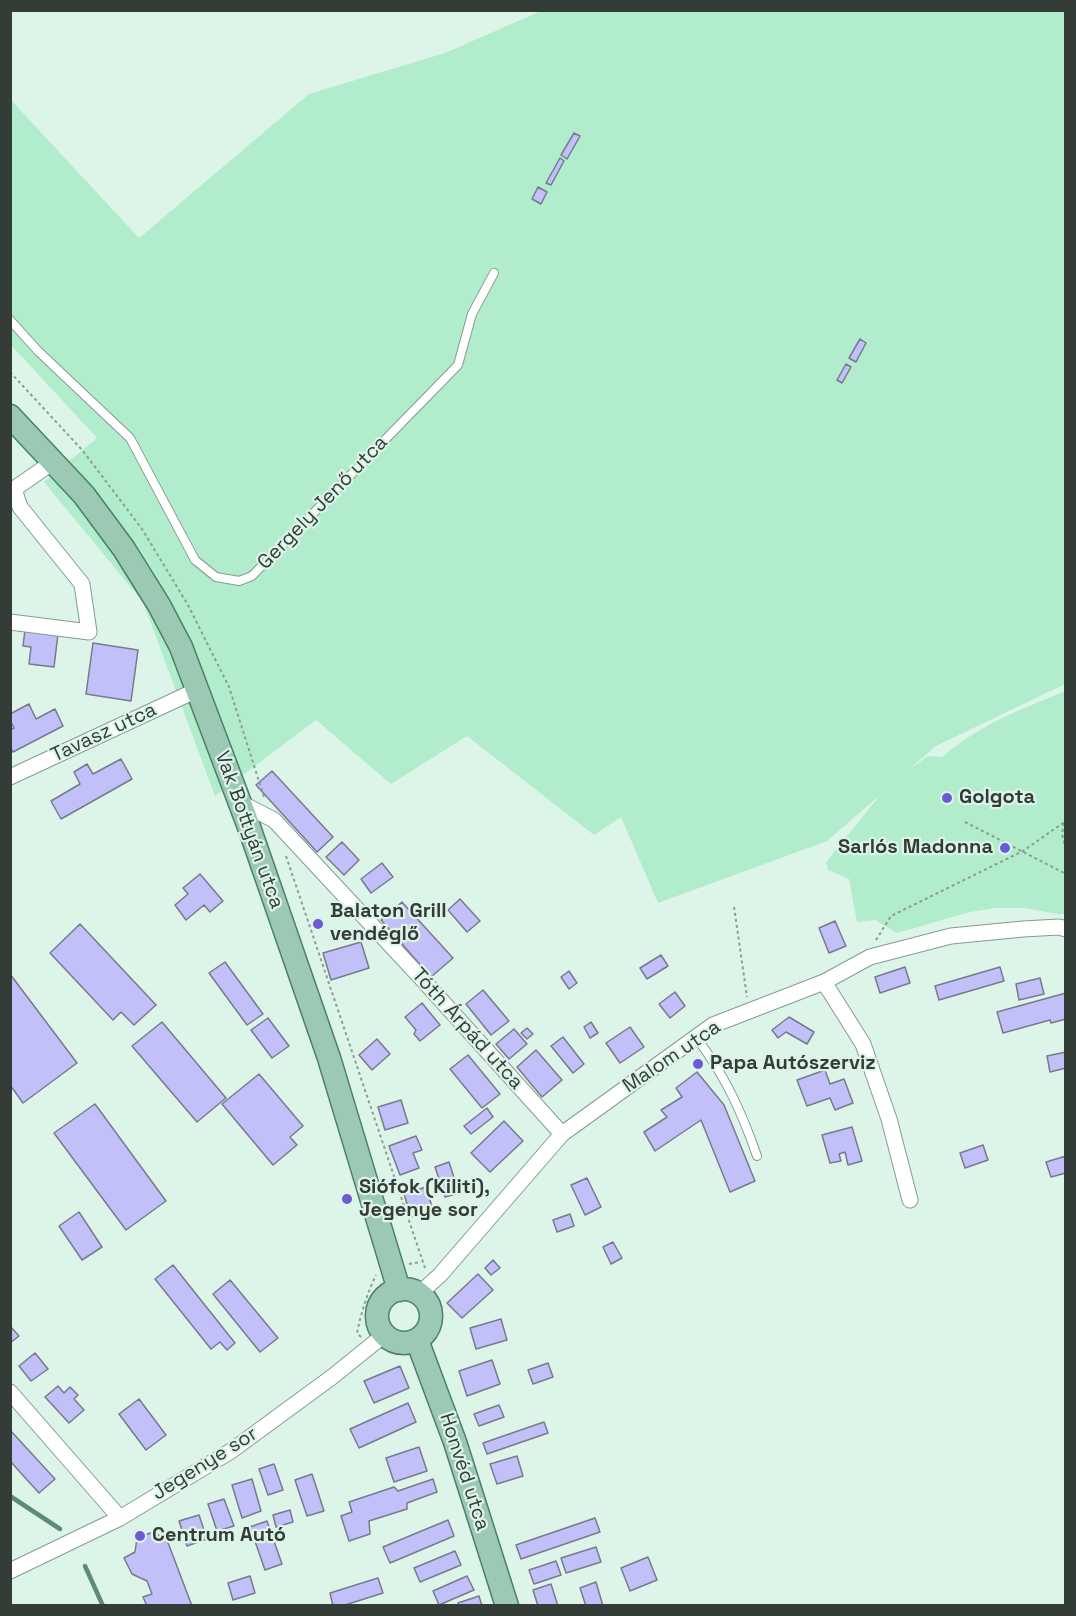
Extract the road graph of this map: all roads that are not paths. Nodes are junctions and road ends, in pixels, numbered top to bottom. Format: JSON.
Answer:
{"nodes":[{"id":1,"x":494,"y":273,"type":"dead end"},
{"id":2,"x":10,"y":321,"type":"edge"},
{"id":3,"x":10,"y":416,"type":"edge"},
{"id":4,"x":53,"y":462,"type":"junction"},
{"id":5,"x":10,"y":622,"type":"edge"},
{"id":6,"x":197,"y":690,"type":"junction"},
{"id":7,"x":10,"y":777,"type":"edge"},
{"id":8,"x":241,"y":803,"type":"junction"},
{"id":9,"x":1065,"y":928,"type":"edge"},
{"id":10,"x":824,"y":982,"type":"junction"},
{"id":11,"x":696,"y":1037,"type":"junction"},
{"id":12,"x":562,"y":1134,"type":"junction"},
{"id":13,"x":757,"y":1156,"type":"dead end"},
{"id":14,"x":910,"y":1200,"type":"dead end"},
{"id":15,"x":404,"y":1284,"type":"junction"},
{"id":16,"x":378,"y":1340,"type":"junction"},
{"id":17,"x":417,"y":1340,"type":"junction"},
{"id":18,"x":10,"y":1392,"type":"edge"},
{"id":19,"x":120,"y":1518,"type":"junction"},
{"id":20,"x":10,"y":1570,"type":"edge"},
{"id":21,"x":507,"y":1605,"type":"edge"}],
"edges":[{"from":1,"to":2,"type":"lane","name":"Gergely Jenő utca"},
{"from":3,"to":4,"type":"main road","name":"Vak Bottyán utca"},
{"from":4,"to":5,"type":"street"},
{"from":4,"to":6,"type":"main road","name":"Vak Bottyán utca"},
{"from":6,"to":7,"type":"street","name":"Tavasz utca"},
{"from":6,"to":8,"type":"main road","name":"Vak Bottyán utca"},
{"from":8,"to":12,"type":"street","name":"Tóth Árpád utca"},
{"from":8,"to":15,"type":"main road","name":"Vak Bottyán utca"},
{"from":9,"to":10,"type":"street","name":"Malom utca"},
{"from":10,"to":11,"type":"street","name":"Malom utca"},
{"from":10,"to":14,"type":"street"},
{"from":11,"to":12,"type":"street","name":"Malom utca"},
{"from":11,"to":13,"type":"lane"},
{"from":12,"to":15,"type":"street","name":"Malom utca"},
{"from":15,"to":16,"type":"main road"},
{"from":15,"to":17,"type":"main road"},
{"from":16,"to":17,"type":"main road"},
{"from":16,"to":19,"type":"street","name":"Jegenye sor"},
{"from":17,"to":21,"type":"main road","name":"Honvéd utca"},
{"from":18,"to":19,"type":"street"},
{"from":19,"to":20,"type":"street","name":"Jegenye sor"}]}
